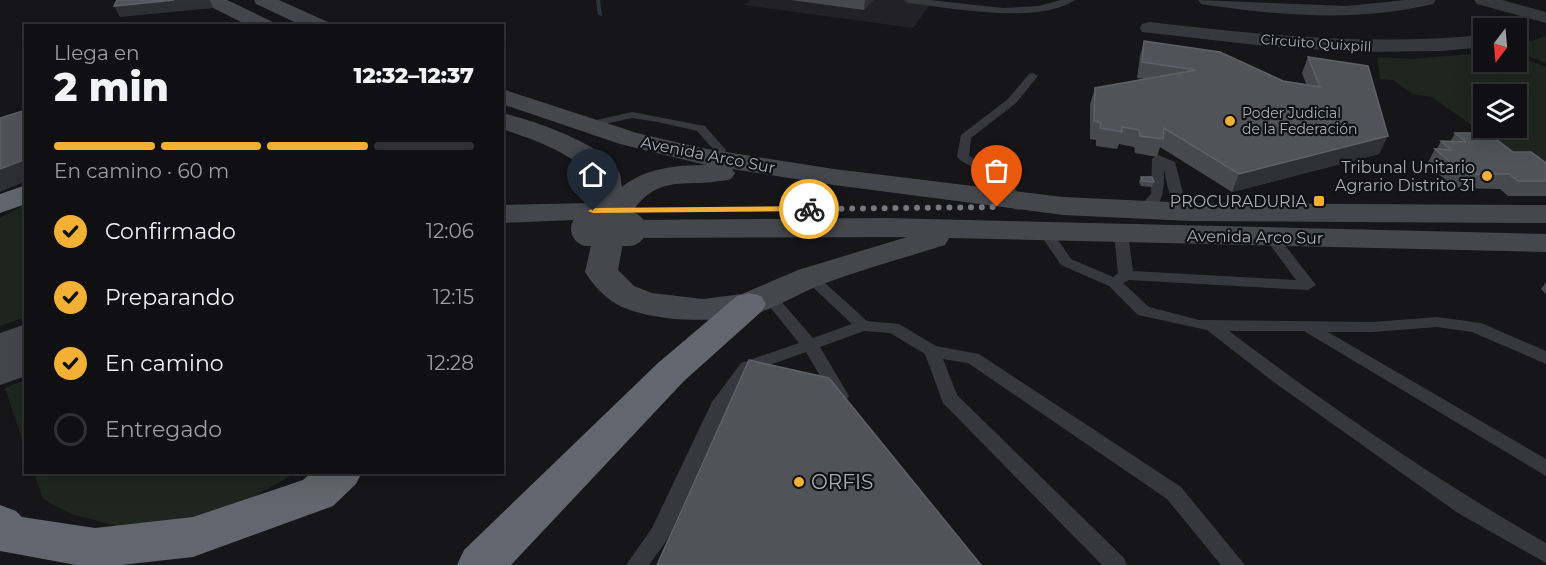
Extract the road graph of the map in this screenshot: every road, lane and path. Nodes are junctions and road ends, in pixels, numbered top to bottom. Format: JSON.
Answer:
{"nodes":[{"id":1,"x":212,"y":0,"type":"edge"},
{"id":2,"x":263,"y":0,"type":"edge"},
{"id":3,"x":908,"y":0,"type":"edge"},
{"id":4,"x":1071,"y":0,"type":"edge"},
{"id":5,"x":1209,"y":0,"type":"edge"},
{"id":6,"x":1427,"y":0,"type":"edge"},
{"id":7,"x":1483,"y":0,"type":"edge"},
{"id":8,"x":1232,"y":4,"type":"junction"},
{"id":9,"x":1546,"y":18,"type":"edge"},
{"id":10,"x":262,"y":24,"type":"edge"},
{"id":11,"x":317,"y":24,"type":"edge"},
{"id":12,"x":1546,"y":24,"type":"edge"},
{"id":13,"x":1149,"y":28,"type":"dead end"},
{"id":14,"x":1527,"y":31,"type":"edge"},
{"id":15,"x":1248,"y":38,"type":"junction"},
{"id":16,"x":1473,"y":42,"type":"edge"},
{"id":17,"x":1033,"y":76,"type":"dead end"},
{"id":18,"x":504,"y":97,"type":"edge"},
{"id":19,"x":504,"y":121,"type":"edge"},
{"id":20,"x":834,"y":177,"type":"junction"},
{"id":21,"x":24,"y":194,"type":"edge"},
{"id":22,"x":1017,"y":203,"type":"junction"},
{"id":23,"x":0,"y":204,"type":"edge"},
{"id":24,"x":1144,"y":210,"type":"junction"},
{"id":25,"x":1191,"y":212,"type":"junction"},
{"id":26,"x":504,"y":214,"type":"edge"},
{"id":27,"x":1546,"y":214,"type":"edge"},
{"id":28,"x":611,"y":220,"type":"junction"},
{"id":29,"x":964,"y":230,"type":"junction"},
{"id":30,"x":1045,"y":231,"type":"junction"},
{"id":31,"x":504,"y":232,"type":"edge"},
{"id":32,"x":1121,"y":234,"type":"junction"},
{"id":33,"x":1272,"y":238,"type":"junction"},
{"id":34,"x":1546,"y":243,"type":"edge"},
{"id":35,"x":810,"y":277,"type":"junction"},
{"id":36,"x":1120,"y":279,"type":"junction"},
{"id":37,"x":758,"y":299,"type":"junction"},
{"id":38,"x":1211,"y":325,"type":"junction"},
{"id":39,"x":863,"y":326,"type":"junction"},
{"id":40,"x":1310,"y":328,"type":"junction"},
{"id":41,"x":24,"y":337,"type":"edge"},
{"id":42,"x":0,"y":346,"type":"edge"},
{"id":43,"x":811,"y":346,"type":"junction"},
{"id":44,"x":932,"y":351,"type":"junction"},
{"id":45,"x":1546,"y":358,"type":"edge"},
{"id":46,"x":24,"y":363,"type":"edge"},
{"id":47,"x":0,"y":372,"type":"edge"},
{"id":48,"x":852,"y":411,"type":"edge"},
{"id":49,"x":1546,"y":468,"type":"edge"},
{"id":50,"x":339,"y":474,"type":"edge"},
{"id":51,"x":0,"y":524,"type":"edge"},
{"id":52,"x":1546,"y":554,"type":"edge"},
{"id":53,"x":481,"y":565,"type":"edge"},
{"id":54,"x":637,"y":565,"type":"edge"},
{"id":55,"x":1116,"y":565,"type":"edge"},
{"id":56,"x":1234,"y":565,"type":"edge"}],
"edges":[{"from":1,"to":10,"type":"main road"},
{"from":2,"to":11,"type":"main road"},
{"from":3,"to":4,"type":"lane"},
{"from":5,"to":8,"type":"street"},
{"from":6,"to":8,"type":"street"},
{"from":7,"to":9,"type":"street"},
{"from":8,"to":15,"type":"street"},
{"from":12,"to":14,"type":"street"},
{"from":13,"to":15,"type":"street","name":"Circuito Quixpill"},
{"from":15,"to":16,"type":"street","name":"Circuito Quixpill"},
{"from":17,"to":22,"type":"lane"},
{"from":18,"to":20,"type":"main road","name":"Avenida Arco Sur"},
{"from":19,"to":28,"type":"main road","name":"Avenida Arco Sur"},
{"from":20,"to":22,"type":"main road","name":"Avenida Arco Sur"},
{"from":20,"to":28,"type":"main road"},
{"from":21,"to":23,"type":"highway"},
{"from":22,"to":24,"type":"main road","name":"Avenida Arco Sur"},
{"from":22,"to":28,"type":"main road","name":"Avenida Arco Sur"},
{"from":24,"to":25,"type":"main road","name":"Avenida Arco Sur"},
{"from":24,"to":25,"type":"lane"},
{"from":25,"to":27,"type":"main road","name":"Avenida Arco Sur"},
{"from":26,"to":28,"type":"main road"},
{"from":28,"to":29,"type":"main road","name":"Avenida Arco Sur"},
{"from":28,"to":31,"type":"main road"},
{"from":28,"to":37,"type":"main road","name":"Avenida Arco Sur"},
{"from":29,"to":30,"type":"main road","name":"Avenida Arco Sur"},
{"from":29,"to":35,"type":"main road","name":"Avenida Arco Sur"},
{"from":30,"to":32,"type":"main road","name":"Avenida Arco Sur"},
{"from":30,"to":36,"type":"lane"},
{"from":32,"to":33,"type":"main road","name":"Avenida Arco Sur"},
{"from":32,"to":36,"type":"lane"},
{"from":33,"to":34,"type":"main road","name":"Avenida Arco Sur"},
{"from":33,"to":36,"type":"lane"},
{"from":35,"to":37,"type":"main road","name":"Avenida Arco Sur"},
{"from":35,"to":39,"type":"lane"},
{"from":36,"to":38,"type":"lane"},
{"from":37,"to":43,"type":"lane"},
{"from":37,"to":53,"type":"highway"},
{"from":38,"to":40,"type":"lane"},
{"from":38,"to":52,"type":"lane"},
{"from":39,"to":43,"type":"lane"},
{"from":39,"to":44,"type":"lane"},
{"from":40,"to":45,"type":"lane"},
{"from":40,"to":49,"type":"lane"},
{"from":41,"to":42,"type":"main road"},
{"from":43,"to":48,"type":"lane"},
{"from":43,"to":54,"type":"lane"},
{"from":44,"to":55,"type":"lane"},
{"from":44,"to":56,"type":"lane"},
{"from":46,"to":47,"type":"main road"},
{"from":50,"to":51,"type":"highway"}]}
